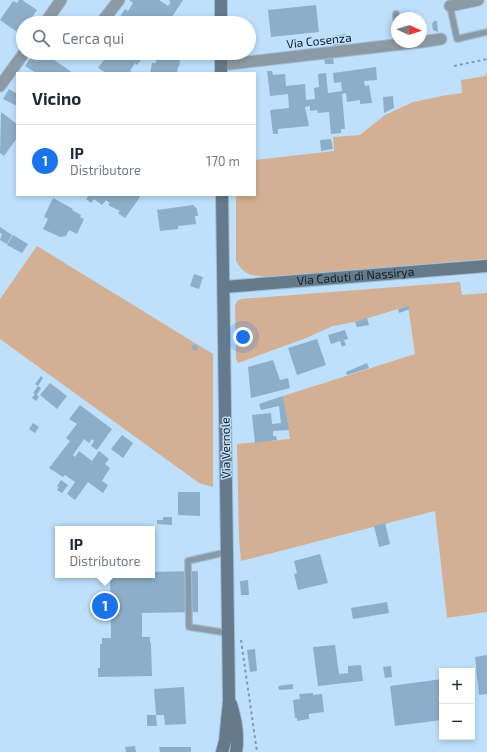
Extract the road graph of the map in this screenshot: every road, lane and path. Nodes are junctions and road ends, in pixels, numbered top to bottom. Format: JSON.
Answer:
{"nodes":[{"id":1,"x":61,"y":0,"type":"edge"},
{"id":2,"x":119,"y":0,"type":"edge"},
{"id":3,"x":221,"y":0,"type":"edge"},
{"id":4,"x":478,"y":0,"type":"edge"},
{"id":5,"x":455,"y":4,"type":"edge"},
{"id":6,"x":50,"y":16,"type":"edge"},
{"id":7,"x":106,"y":16,"type":"edge"},
{"id":8,"x":221,"y":16,"type":"edge"},
{"id":9,"x":487,"y":32,"type":"edge"},
{"id":10,"x":441,"y":39,"type":"dead end"},
{"id":11,"x":427,"y":41,"type":"edge"},
{"id":12,"x":391,"y":44,"type":"edge"},
{"id":13,"x":19,"y":60,"type":"edge"},
{"id":14,"x":255,"y":60,"type":"edge"},
{"id":15,"x":256,"y":60,"type":"edge"},
{"id":16,"x":487,"y":60,"type":"edge"},
{"id":17,"x":221,"y":64,"type":"edge"},
{"id":18,"x":454,"y":66,"type":"dead end"},
{"id":19,"x":0,"y":86,"type":"edge"},
{"id":20,"x":222,"y":196,"type":"edge"},
{"id":21,"x":487,"y":266,"type":"edge"},
{"id":22,"x":224,"y":287,"type":"junction"},
{"id":23,"x":227,"y":552,"type":"junction"},
{"id":24,"x":234,"y":633,"type":"junction"},
{"id":25,"x":229,"y":701,"type":"junction"},
{"id":26,"x":222,"y":752,"type":"edge"},
{"id":27,"x":236,"y":752,"type":"edge"},
{"id":28,"x":257,"y":752,"type":"edge"}],
"edges":[{"from":1,"to":6,"type":"street"},
{"from":2,"to":7,"type":"street"},
{"from":3,"to":8,"type":"main road"},
{"from":4,"to":5,"type":"street"},
{"from":5,"to":9,"type":"lane"},
{"from":10,"to":11,"type":"street","name":"Via Cosenza"},
{"from":12,"to":15,"type":"street","name":"Via Cosenza"},
{"from":13,"to":19,"type":"street"},
{"from":14,"to":17,"type":"street","name":"Via Cosenza"},
{"from":16,"to":18,"type":"path"},
{"from":20,"to":22,"type":"main road","name":"Via Vernole"},
{"from":21,"to":22,"type":"main road","name":"Via Caduti di Nassirya"},
{"from":22,"to":23,"type":"main road","name":"Via Vernole"},
{"from":23,"to":24,"type":"main road","name":"Via Vernole"},
{"from":23,"to":24,"type":"lane"},
{"from":24,"to":25,"type":"main road","name":"Via Vernole"},
{"from":24,"to":28,"type":"path"},
{"from":25,"to":26,"type":"main road","name":"Via Vernole"},
{"from":25,"to":27,"type":"main road","name":"Via Vernole"}]}
